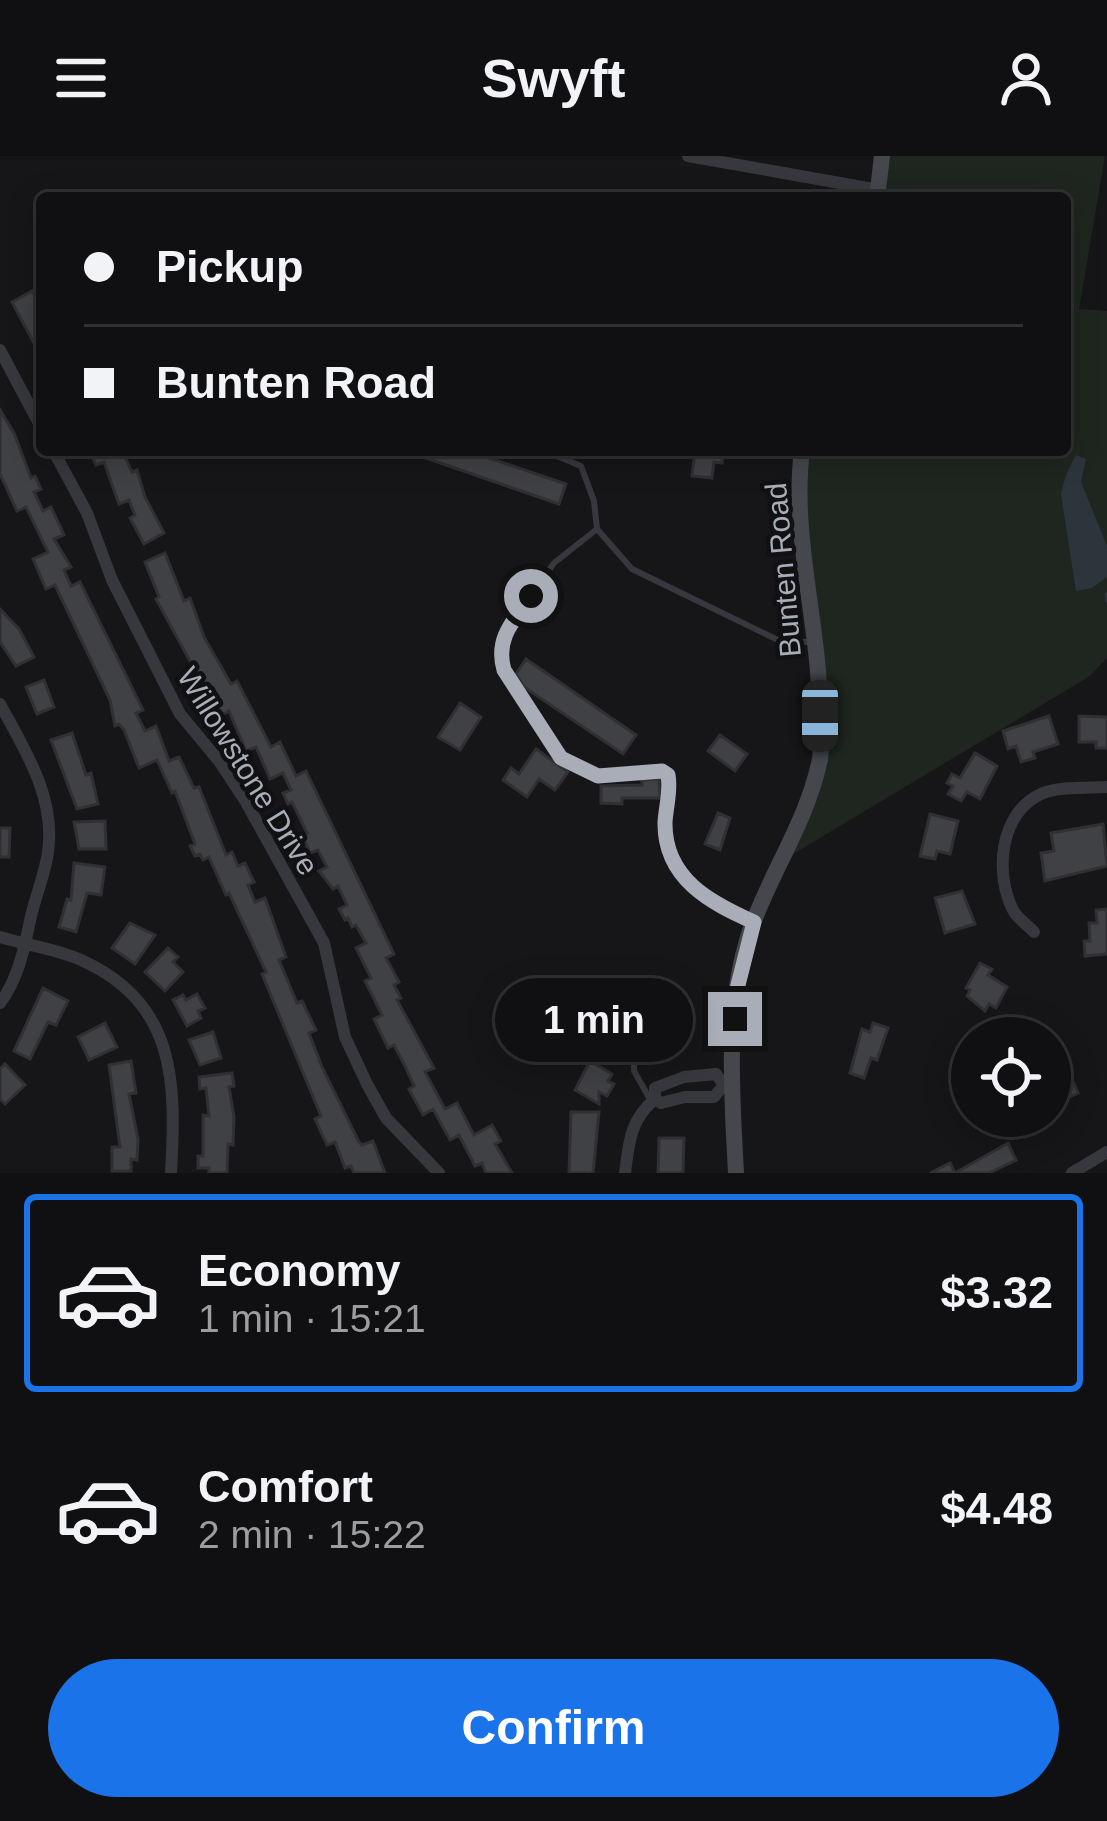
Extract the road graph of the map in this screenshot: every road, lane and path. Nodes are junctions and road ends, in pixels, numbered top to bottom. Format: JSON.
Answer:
{"nodes":[{"id":1,"x":688,"y":156,"type":"edge"},
{"id":2,"x":882,"y":156,"type":"edge"},
{"id":3,"x":868,"y":192,"type":"edge"},
{"id":4,"x":878,"y":192,"type":"edge"},
{"id":5,"x":0,"y":350,"type":"edge"},
{"id":6,"x":36,"y":418,"type":"edge"},
{"id":7,"x":56,"y":456,"type":"edge"},
{"id":8,"x":556,"y":456,"type":"edge"},
{"id":9,"x":802,"y":456,"type":"edge"},
{"id":10,"x":597,"y":529,"type":"junction"},
{"id":11,"x":816,"y":642,"type":"junction"},
{"id":12,"x":0,"y":704,"type":"edge"},
{"id":13,"x":1107,"y":787,"type":"edge"},
{"id":14,"x":754,"y":922,"type":"junction"},
{"id":15,"x":1034,"y":932,"type":"dead end"},
{"id":16,"x":0,"y":937,"type":"edge"},
{"id":17,"x":26,"y":945,"type":"junction"},
{"id":18,"x":0,"y":1003,"type":"edge"},
{"id":19,"x":642,"y":1051,"type":"dead end"},
{"id":20,"x":675,"y":1080,"type":"junction"},
{"id":21,"x":728,"y":1086,"type":"junction"},
{"id":22,"x":679,"y":1098,"type":"junction"},
{"id":23,"x":653,"y":1100,"type":"junction"},
{"id":24,"x":1107,"y":1153,"type":"edge"},
{"id":25,"x":171,"y":1173,"type":"edge"},
{"id":26,"x":439,"y":1173,"type":"edge"},
{"id":27,"x":625,"y":1173,"type":"edge"},
{"id":28,"x":736,"y":1173,"type":"edge"},
{"id":29,"x":1072,"y":1173,"type":"edge"}],
"edges":[{"from":1,"to":3,"type":"street"},
{"from":2,"to":4,"type":"street"},
{"from":5,"to":6,"type":"street"},
{"from":7,"to":26,"type":"street","name":"Willowstone Drive"},
{"from":8,"to":10,"type":"lane"},
{"from":9,"to":11,"type":"street","name":"Bunten Road"},
{"from":10,"to":11,"type":"lane"},
{"from":10,"to":14,"type":"lane"},
{"from":11,"to":14,"type":"street","name":"Bunten Road"},
{"from":12,"to":17,"type":"street"},
{"from":13,"to":15,"type":"street"},
{"from":14,"to":21,"type":"street","name":"Bunten Road"},
{"from":16,"to":17,"type":"street"},
{"from":17,"to":18,"type":"street"},
{"from":17,"to":25,"type":"street"},
{"from":19,"to":23,"type":"lane"},
{"from":20,"to":21,"type":"street"},
{"from":20,"to":22,"type":"street"},
{"from":20,"to":23,"type":"street"},
{"from":21,"to":22,"type":"street"},
{"from":21,"to":28,"type":"street","name":"Bunten Road"},
{"from":22,"to":23,"type":"street"},
{"from":23,"to":27,"type":"street"},
{"from":24,"to":29,"type":"street"}]}
